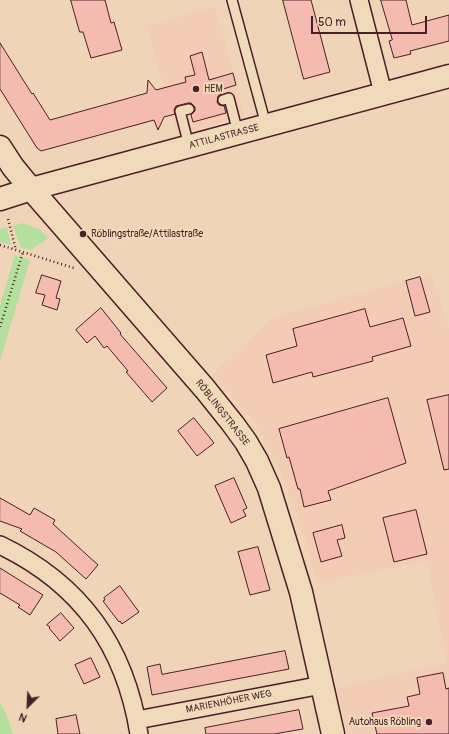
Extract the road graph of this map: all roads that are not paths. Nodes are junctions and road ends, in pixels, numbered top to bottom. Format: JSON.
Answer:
{"nodes":[{"id":1,"x":232,"y":0,"type":"edge"},
{"id":2,"x":358,"y":0,"type":"edge"},
{"id":3,"x":449,"y":76,"type":"edge"},
{"id":4,"x":384,"y":93,"type":"junction"},
{"id":5,"x":223,"y":100,"type":"dead end"},
{"id":6,"x":189,"y":109,"type":"dead end"},
{"id":7,"x":266,"y":125,"type":"junction"},
{"id":8,"x":238,"y":133,"type":"junction"},
{"id":9,"x":189,"y":146,"type":"junction"},
{"id":10,"x":0,"y":147,"type":"edge"},
{"id":11,"x":31,"y":189,"type":"junction"},
{"id":12,"x":0,"y":199,"type":"edge"},
{"id":13,"x":0,"y":545,"type":"edge"},
{"id":14,"x":322,"y":685,"type":"junction"},
{"id":15,"x":138,"y":727,"type":"edge"},
{"id":16,"x":333,"y":734,"type":"edge"}],
"edges":[{"from":1,"to":7,"type":"lane"},
{"from":2,"to":4,"type":"street"},
{"from":3,"to":4,"type":"street","name":"ATTILASTRASSE"},
{"from":4,"to":7,"type":"street","name":"ATTILASTRASSE"},
{"from":5,"to":8,"type":"lane"},
{"from":6,"to":9,"type":"lane"},
{"from":7,"to":8,"type":"street","name":"ATTILASTRASSE"},
{"from":8,"to":9,"type":"street","name":"ATTILASTRASSE"},
{"from":9,"to":11,"type":"street","name":"ATTILASTRASSE"},
{"from":10,"to":11,"type":"street","name":"RÖBLINGSTRASSE"},
{"from":11,"to":12,"type":"street","name":"ATTILASTRASSE"},
{"from":11,"to":14,"type":"street","name":"RÖBLINGSTRASSE"},
{"from":13,"to":15,"type":"street","name":"MARIENHÖHER WEG"},
{"from":14,"to":15,"type":"street","name":"MARIENHÖHER WEG"},
{"from":14,"to":16,"type":"street","name":"RÖBLINGSTRASSE"}]}
